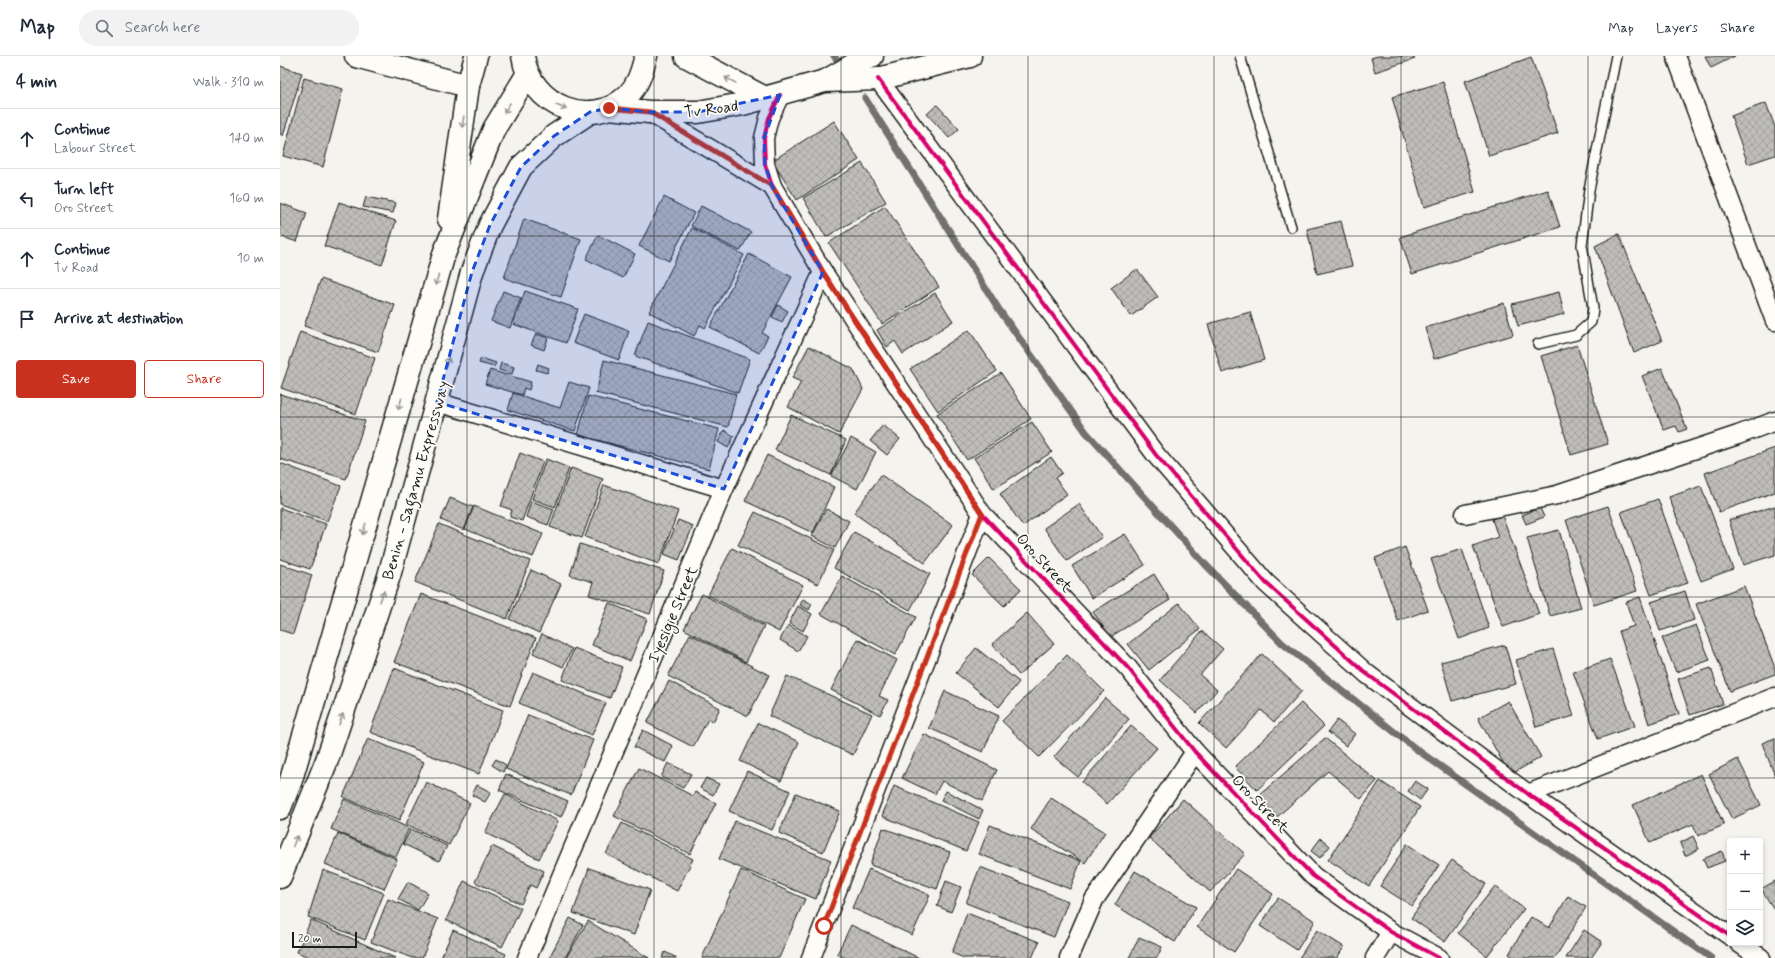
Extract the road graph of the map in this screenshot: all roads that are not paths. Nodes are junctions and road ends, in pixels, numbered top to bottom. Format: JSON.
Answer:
{"nodes":[{"id":1,"x":356,"y":56,"type":"edge"},
{"id":2,"x":476,"y":56,"type":"edge"},
{"id":3,"x":646,"y":56,"type":"edge"},
{"id":4,"x":686,"y":56,"type":"edge"},
{"id":5,"x":872,"y":56,"type":"edge"},
{"id":6,"x":970,"y":56,"type":"edge"},
{"id":7,"x":1240,"y":56,"type":"edge"},
{"id":8,"x":1616,"y":56,"type":"edge"},
{"id":9,"x":1676,"y":56,"type":"edge"},
{"id":10,"x":525,"y":65,"type":"edge"},
{"id":11,"x":878,"y":79,"type":"junction"},
{"id":12,"x":825,"y":81,"type":"junction"},
{"id":13,"x":468,"y":86,"type":"junction"},
{"id":14,"x":772,"y":96,"type":"junction"},
{"id":15,"x":599,"y":110,"type":"junction"},
{"id":16,"x":650,"y":112,"type":"junction"},
{"id":17,"x":772,"y":186,"type":"junction"},
{"id":18,"x":1291,"y":227,"type":"dead end"},
{"id":19,"x":444,"y":254,"type":"junction"},
{"id":20,"x":823,"y":272,"type":"junction"},
{"id":21,"x":1775,"y":321,"type":"edge"},
{"id":22,"x":1538,"y":344,"type":"dead end"},
{"id":23,"x":437,"y":402,"type":"junction"},
{"id":24,"x":1775,"y":421,"type":"edge"},
{"id":25,"x":724,"y":490,"type":"junction"},
{"id":26,"x":982,"y":514,"type":"junction"},
{"id":27,"x":1465,"y":514,"type":"dead end"},
{"id":28,"x":1775,"y":697,"type":"edge"},
{"id":29,"x":1195,"y":752,"type":"junction"},
{"id":30,"x":285,"y":776,"type":"edge"},
{"id":31,"x":1528,"y":794,"type":"junction"},
{"id":32,"x":280,"y":808,"type":"edge"},
{"id":33,"x":280,"y":877,"type":"edge"},
{"id":34,"x":1391,"y":932,"type":"junction"},
{"id":35,"x":1727,"y":934,"type":"edge"},
{"id":36,"x":1743,"y":946,"type":"edge"},
{"id":37,"x":527,"y":958,"type":"edge"},
{"id":38,"x":811,"y":958,"type":"edge"},
{"id":39,"x":1069,"y":958,"type":"edge"},
{"id":40,"x":1375,"y":958,"type":"edge"},
{"id":41,"x":1439,"y":958,"type":"edge"},
{"id":42,"x":1761,"y":958,"type":"edge"}],
"edges":[{"from":1,"to":13,"type":"main road"},
{"from":2,"to":13,"type":"main road"},
{"from":3,"to":15,"type":"main road","name":"Benin - Sagamu Expressway"},
{"from":14,"to":4,"type":"main road","name":"Tv Road","one_way":true},
{"from":5,"to":12,"type":"main road","name":"Tv Road"},
{"from":6,"to":11,"type":"main road","name":"Tv Road"},
{"from":7,"to":18,"type":"lane"},
{"from":8,"to":22,"type":"lane"},
{"from":9,"to":21,"type":"street"},
{"from":10,"to":15,"type":"main road","name":"Tv Road","one_way":true},
{"from":10,"to":19,"type":"main road","one_way":true},
{"from":11,"to":12,"type":"main road","name":"Tv Road"},
{"from":11,"to":31,"type":"street"},
{"from":12,"to":14,"type":"main road","name":"Tv Road"},
{"from":13,"to":19,"type":"main road","one_way":true},
{"from":14,"to":16,"type":"main road","name":"Tv Road"},
{"from":14,"to":17,"type":"street","name":"Oro Street"},
{"from":15,"to":16,"type":"main road","name":"Tv Road"},
{"from":23,"to":15,"type":"main road","name":"Benin - Sagamu Expressway","one_way":true},
{"from":16,"to":17,"type":"street","name":"Oro Street"},
{"from":17,"to":20,"type":"street","name":"Oro Street"},
{"from":19,"to":30,"type":"main road","one_way":true},
{"from":20,"to":25,"type":"street","name":"Iyesigie Street"},
{"from":20,"to":26,"type":"street","name":"Oro Street"},
{"from":23,"to":25,"type":"street"},
{"from":33,"to":23,"type":"main road","name":"Benin - Sagamu Expressway","one_way":true},
{"from":24,"to":27,"type":"street"},
{"from":25,"to":37,"type":"street","name":"Iyesigie Street"},
{"from":26,"to":29,"type":"street","name":"Oro Street"},
{"from":26,"to":38,"type":"street"},
{"from":28,"to":31,"type":"street"},
{"from":29,"to":34,"type":"street","name":"Oro Street"},
{"from":29,"to":39,"type":"street"},
{"from":30,"to":32,"type":"main road"},
{"from":31,"to":35,"type":"street"},
{"from":34,"to":40,"type":"street"},
{"from":34,"to":41,"type":"street","name":"Oro Street"},
{"from":36,"to":42,"type":"street"}]}
